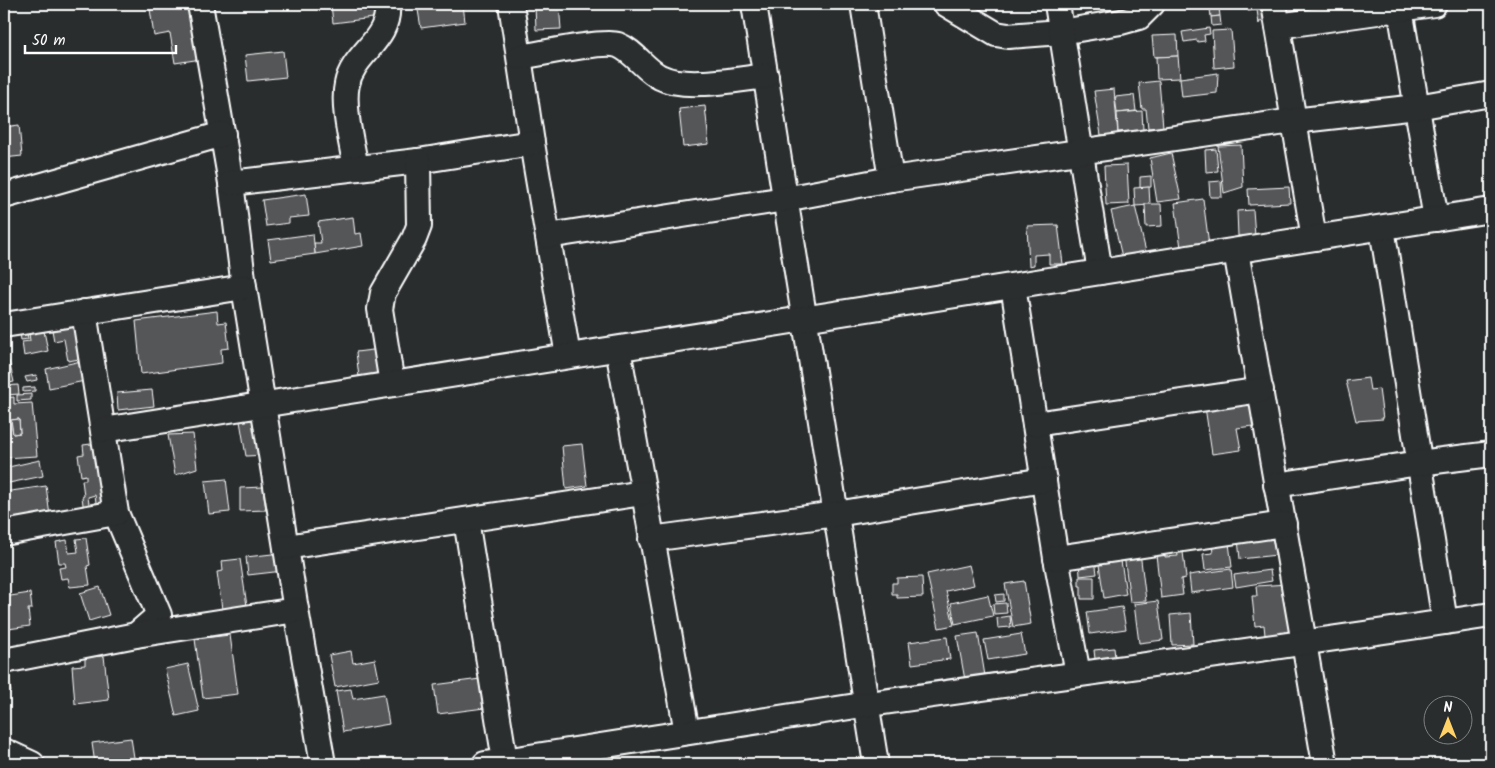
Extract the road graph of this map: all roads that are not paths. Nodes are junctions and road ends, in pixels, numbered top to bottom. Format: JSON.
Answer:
{"nodes":[{"id":1,"x":200,"y":4,"type":"edge"},
{"id":2,"x":387,"y":4,"type":"edge"},
{"id":3,"x":511,"y":4,"type":"edge"},
{"id":4,"x":754,"y":4,"type":"edge"},
{"id":5,"x":863,"y":4,"type":"edge"},
{"id":6,"x":946,"y":4,"type":"edge"},
{"id":7,"x":1057,"y":4,"type":"edge"},
{"id":8,"x":1152,"y":4,"type":"edge"},
{"id":9,"x":1434,"y":4,"type":"edge"},
{"id":10,"x":1400,"y":9,"type":"junction"},
{"id":11,"x":1276,"y":15,"type":"edge"},
{"id":12,"x":1061,"y":32,"type":"junction"},
{"id":13,"x":520,"y":57,"type":"junction"},
{"id":14,"x":766,"y":76,"type":"junction"},
{"id":15,"x":1491,"y":94,"type":"edge"},
{"id":16,"x":1417,"y":107,"type":"junction"},
{"id":17,"x":1293,"y":122,"type":"junction"},
{"id":18,"x":223,"y":134,"type":"junction"},
{"id":19,"x":532,"y":144,"type":"junction"},
{"id":20,"x":1080,"y":152,"type":"junction"},
{"id":21,"x":418,"y":161,"type":"junction"},
{"id":22,"x":356,"y":168,"type":"junction"},
{"id":23,"x":891,"y":179,"type":"junction"},
{"id":24,"x":231,"y":183,"type":"junction"},
{"id":25,"x":4,"y":196,"type":"edge"},
{"id":26,"x":786,"y":198,"type":"junction"},
{"id":27,"x":1491,"y":210,"type":"edge"},
{"id":28,"x":1436,"y":219,"type":"junction"},
{"id":29,"x":1382,"y":228,"type":"junction"},
{"id":30,"x":548,"y":236,"type":"junction"},
{"id":31,"x":1314,"y":238,"type":"junction"},
{"id":32,"x":1236,"y":250,"type":"junction"},
{"id":33,"x":1100,"y":272,"type":"junction"},
{"id":34,"x":244,"y":286,"type":"junction"},
{"id":35,"x":1013,"y":286,"type":"junction"},
{"id":36,"x":84,"y":312,"type":"junction"},
{"id":37,"x":805,"y":319,"type":"junction"},
{"id":38,"x":4,"y":325,"type":"edge"},
{"id":39,"x":618,"y":348,"type":"junction"},
{"id":40,"x":568,"y":356,"type":"junction"},
{"id":41,"x":392,"y":384,"type":"junction"},
{"id":42,"x":1260,"y":390,"type":"junction"},
{"id":43,"x":263,"y":404,"type":"junction"},
{"id":44,"x":1035,"y":424,"type":"junction"},
{"id":45,"x":103,"y":430,"type":"junction"},
{"id":46,"x":1491,"y":454,"type":"edge"},
{"id":47,"x":1420,"y":463,"type":"junction"},
{"id":48,"x":1044,"y":480,"type":"junction"},
{"id":49,"x":1276,"y":485,"type":"junction"},
{"id":50,"x":644,"y":493,"type":"junction"},
{"id":51,"x":116,"y":513,"type":"junction"},
{"id":52,"x":836,"y":514,"type":"junction"},
{"id":53,"x":466,"y":520,"type":"junction"},
{"id":54,"x":1284,"y":524,"type":"junction"},
{"id":55,"x":4,"y":533,"type":"edge"},
{"id":56,"x":651,"y":539,"type":"junction"},
{"id":57,"x":286,"y":547,"type":"junction"},
{"id":58,"x":1056,"y":558,"type":"junction"},
{"id":59,"x":296,"y":610,"type":"junction"},
{"id":60,"x":1491,"y":615,"type":"edge"},
{"id":61,"x":1445,"y":622,"type":"junction"},
{"id":62,"x":136,"y":635,"type":"junction"},
{"id":63,"x":1304,"y":644,"type":"junction"},
{"id":64,"x":4,"y":661,"type":"edge"},
{"id":65,"x":1078,"y":674,"type":"junction"},
{"id":66,"x":867,"y":704,"type":"junction"},
{"id":67,"x":687,"y":732,"type":"junction"},
{"id":68,"x":4,"y":751,"type":"edge"},
{"id":69,"x":580,"y":757,"type":"edge"},
{"id":70,"x":495,"y":763,"type":"edge"},
{"id":71,"x":32,"y":764,"type":"edge"},
{"id":72,"x":323,"y":764,"type":"edge"},
{"id":73,"x":876,"y":764,"type":"edge"},
{"id":74,"x":1325,"y":764,"type":"edge"}],
"edges":[{"from":1,"to":18,"type":"street"},
{"from":2,"to":22,"type":"street"},
{"from":3,"to":13,"type":"street"},
{"from":4,"to":14,"type":"street"},
{"from":5,"to":23,"type":"street"},
{"from":6,"to":12,"type":"street"},
{"from":7,"to":12,"type":"street"},
{"from":8,"to":12,"type":"street"},
{"from":9,"to":10,"type":"street"},
{"from":10,"to":11,"type":"street"},
{"from":10,"to":16,"type":"street"},
{"from":11,"to":17,"type":"street"},
{"from":12,"to":20,"type":"street"},
{"from":13,"to":14,"type":"street"},
{"from":13,"to":19,"type":"street"},
{"from":14,"to":26,"type":"street"},
{"from":15,"to":16,"type":"street"},
{"from":16,"to":17,"type":"street"},
{"from":16,"to":28,"type":"street"},
{"from":17,"to":20,"type":"street"},
{"from":17,"to":31,"type":"street"},
{"from":18,"to":24,"type":"street"},
{"from":18,"to":25,"type":"street"},
{"from":19,"to":21,"type":"street"},
{"from":19,"to":30,"type":"street"},
{"from":20,"to":23,"type":"street"},
{"from":20,"to":33,"type":"street"},
{"from":21,"to":22,"type":"street"},
{"from":21,"to":41,"type":"street"},
{"from":22,"to":24,"type":"street"},
{"from":23,"to":26,"type":"street"},
{"from":24,"to":34,"type":"street"},
{"from":26,"to":30,"type":"street"},
{"from":26,"to":37,"type":"street"},
{"from":27,"to":28,"type":"street"},
{"from":28,"to":29,"type":"street"},
{"from":29,"to":31,"type":"street"},
{"from":29,"to":47,"type":"street"},
{"from":30,"to":40,"type":"street"},
{"from":31,"to":32,"type":"street"},
{"from":32,"to":33,"type":"street"},
{"from":32,"to":42,"type":"street"},
{"from":33,"to":35,"type":"street"},
{"from":34,"to":36,"type":"street"},
{"from":34,"to":43,"type":"street"},
{"from":35,"to":37,"type":"street"},
{"from":35,"to":44,"type":"street"},
{"from":36,"to":38,"type":"street"},
{"from":36,"to":45,"type":"street"},
{"from":37,"to":39,"type":"street"},
{"from":37,"to":52,"type":"street"},
{"from":39,"to":40,"type":"street"},
{"from":39,"to":50,"type":"street"},
{"from":40,"to":41,"type":"street"},
{"from":41,"to":43,"type":"street"},
{"from":42,"to":44,"type":"street"},
{"from":42,"to":49,"type":"street"},
{"from":43,"to":45,"type":"street"},
{"from":43,"to":57,"type":"street"},
{"from":44,"to":48,"type":"street"},
{"from":45,"to":51,"type":"street"},
{"from":46,"to":47,"type":"street"},
{"from":47,"to":49,"type":"street"},
{"from":47,"to":61,"type":"street"},
{"from":48,"to":52,"type":"street"},
{"from":48,"to":58,"type":"street"},
{"from":49,"to":54,"type":"street"},
{"from":50,"to":53,"type":"street"},
{"from":50,"to":56,"type":"street"},
{"from":51,"to":55,"type":"street"},
{"from":51,"to":62,"type":"street"},
{"from":52,"to":56,"type":"street"},
{"from":52,"to":66,"type":"street"},
{"from":53,"to":57,"type":"street"},
{"from":53,"to":70,"type":"street"},
{"from":54,"to":58,"type":"street"},
{"from":54,"to":63,"type":"street"},
{"from":56,"to":67,"type":"street"},
{"from":57,"to":59,"type":"street"},
{"from":58,"to":65,"type":"street"},
{"from":59,"to":62,"type":"street"},
{"from":59,"to":72,"type":"street"},
{"from":60,"to":61,"type":"street"},
{"from":61,"to":63,"type":"street"},
{"from":62,"to":64,"type":"street"},
{"from":63,"to":65,"type":"street"},
{"from":63,"to":74,"type":"street"},
{"from":65,"to":66,"type":"street"},
{"from":66,"to":67,"type":"street"},
{"from":66,"to":73,"type":"street"},
{"from":67,"to":69,"type":"street"},
{"from":68,"to":71,"type":"street"},
{"from":69,"to":70,"type":"street"}]}
